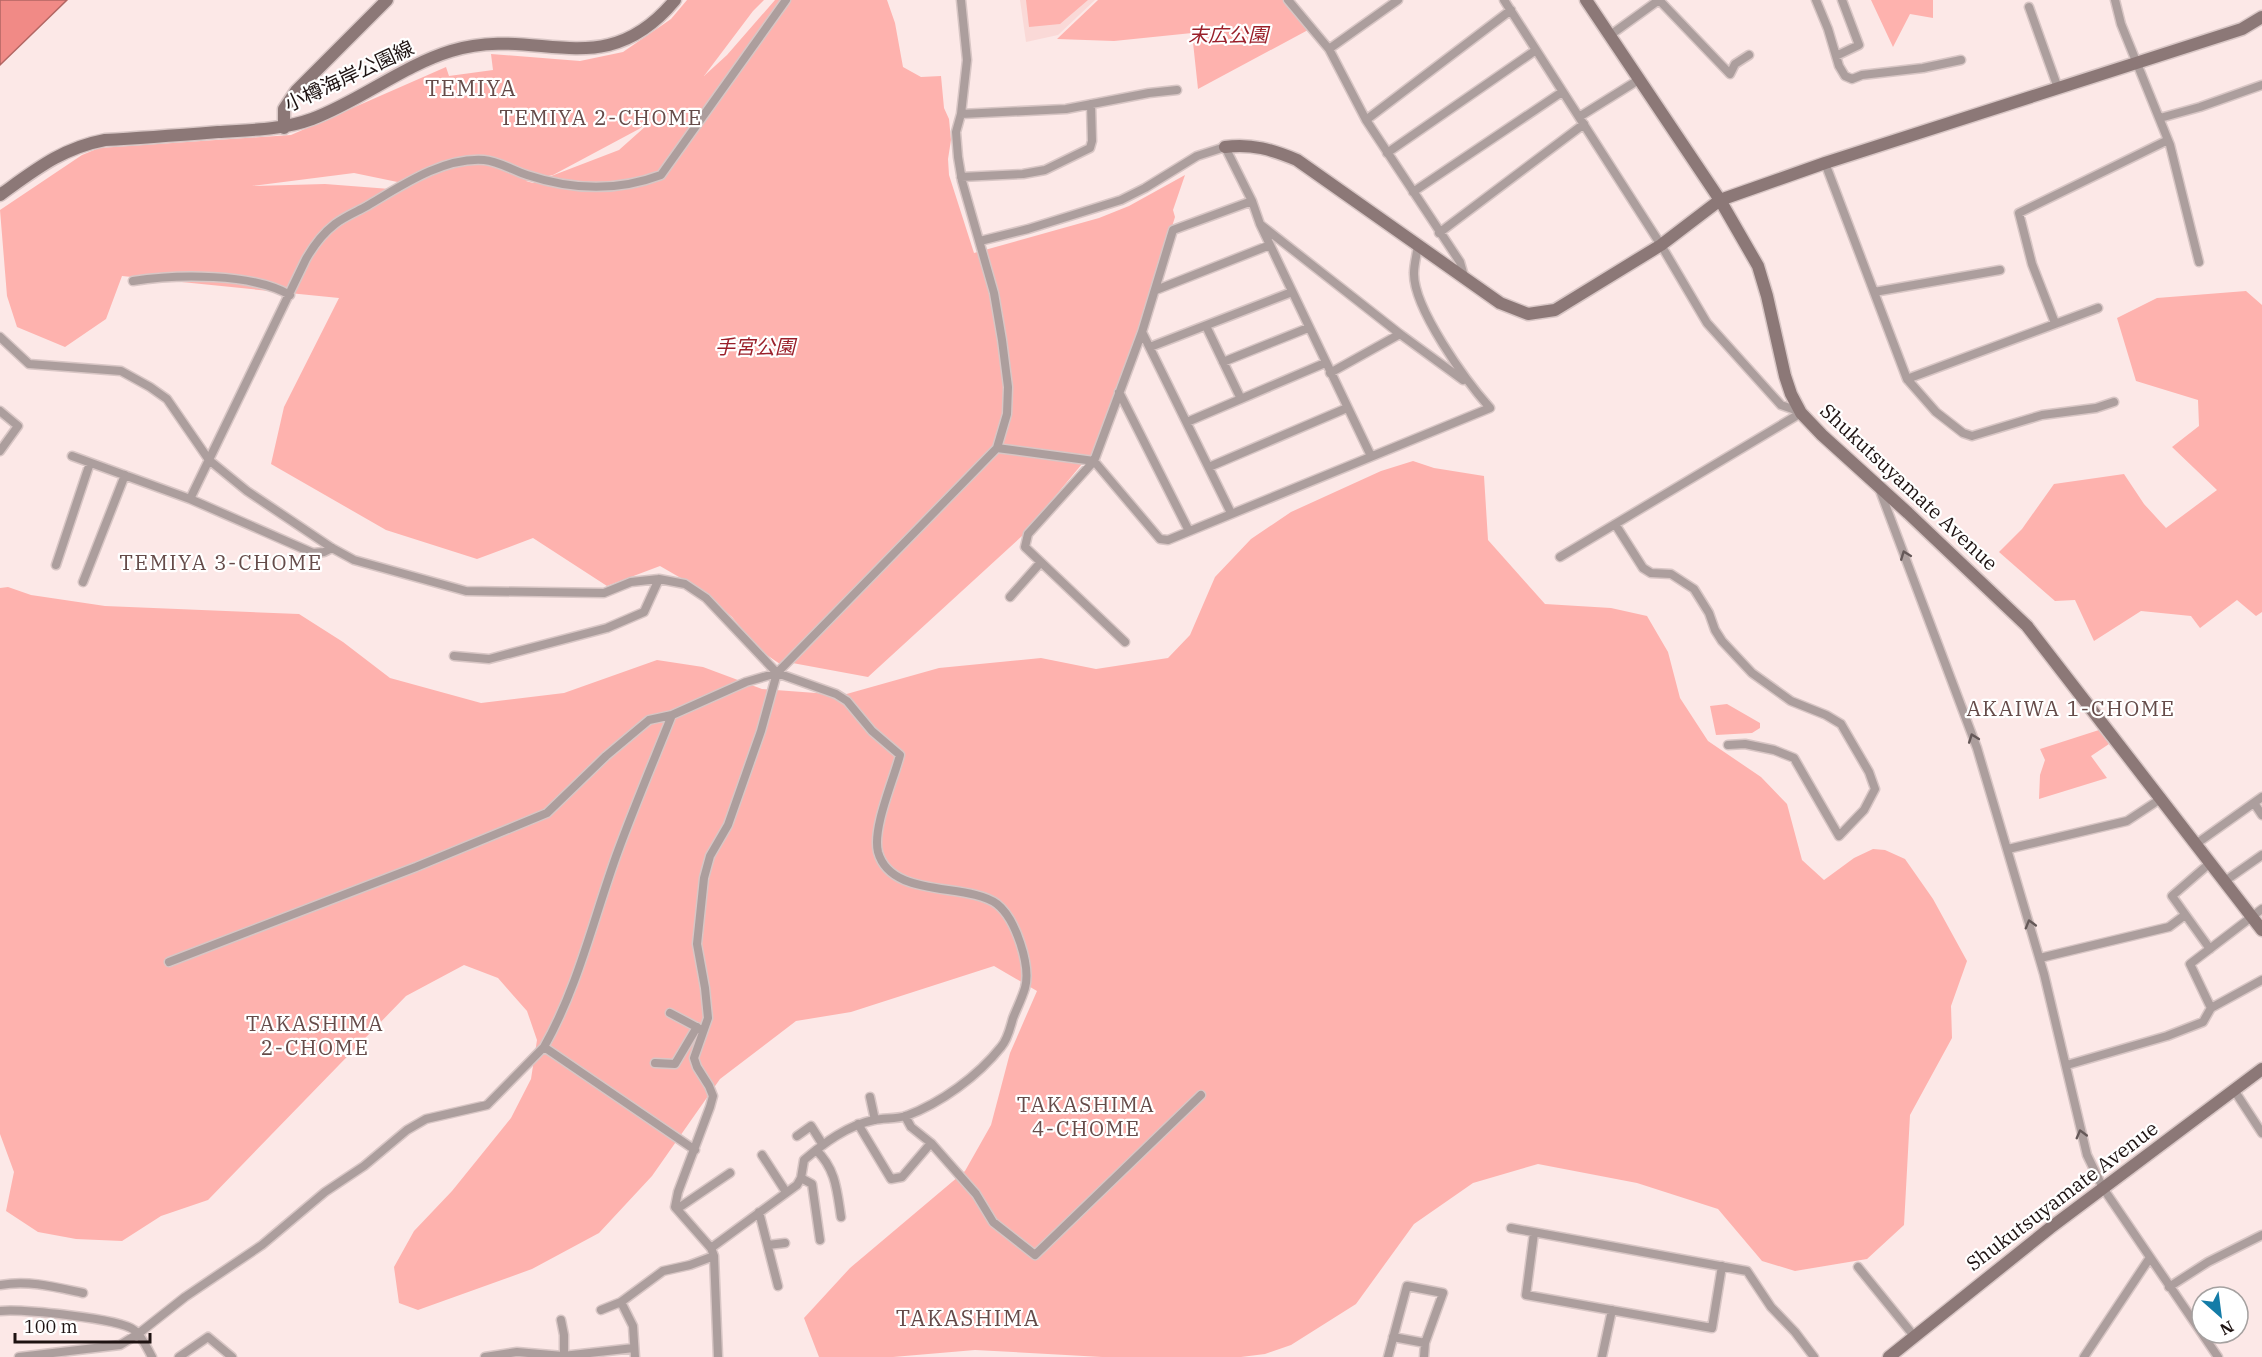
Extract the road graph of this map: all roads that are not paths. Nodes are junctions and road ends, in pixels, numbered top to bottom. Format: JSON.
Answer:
{"nodes":[{"id":1,"x":387,"y":0,"type":"edge"},
{"id":2,"x":675,"y":0,"type":"edge"},
{"id":3,"x":786,"y":0,"type":"edge"},
{"id":4,"x":961,"y":0,"type":"edge"},
{"id":5,"x":1398,"y":0,"type":"edge"},
{"id":6,"x":1504,"y":0,"type":"edge"},
{"id":7,"x":1586,"y":0,"type":"edge"},
{"id":8,"x":1816,"y":0,"type":"edge"},
{"id":9,"x":1842,"y":0,"type":"edge"},
{"id":10,"x":2115,"y":0,"type":"edge"},
{"id":11,"x":1290,"y":1,"type":"edge"},
{"id":12,"x":2029,"y":7,"type":"dead end"},
{"id":13,"x":1511,"y":10,"type":"junction"},
{"id":14,"x":2262,"y":17,"type":"edge"},
{"id":15,"x":1609,"y":36,"type":"junction"},
{"id":16,"x":1329,"y":49,"type":"junction"},
{"id":17,"x":1536,"y":50,"type":"junction"},
{"id":18,"x":1749,"y":55,"type":"dead end"},
{"id":19,"x":1836,"y":56,"type":"junction"},
{"id":20,"x":1961,"y":60,"type":"dead end"},
{"id":21,"x":2138,"y":62,"type":"junction"},
{"id":22,"x":1640,"y":79,"type":"junction"},
{"id":23,"x":2262,"y":85,"type":"edge"},
{"id":24,"x":2058,"y":88,"type":"junction"},
{"id":25,"x":1177,"y":90,"type":"dead end"},
{"id":26,"x":1562,"y":92,"type":"junction"},
{"id":27,"x":1091,"y":104,"type":"junction"},
{"id":28,"x":961,"y":114,"type":"junction"},
{"id":29,"x":2160,"y":118,"type":"junction"},
{"id":30,"x":1366,"y":120,"type":"junction"},
{"id":31,"x":1582,"y":121,"type":"junction"},
{"id":32,"x":284,"y":128,"type":"junction"},
{"id":33,"x":2168,"y":140,"type":"junction"},
{"id":34,"x":1225,"y":147,"type":"junction"},
{"id":35,"x":1387,"y":153,"type":"junction"},
{"id":36,"x":1826,"y":163,"type":"junction"},
{"id":37,"x":962,"y":177,"type":"junction"},
{"id":38,"x":1413,"y":192,"type":"junction"},
{"id":39,"x":0,"y":195,"type":"edge"},
{"id":40,"x":1720,"y":200,"type":"junction"},
{"id":41,"x":1252,"y":201,"type":"junction"},
{"id":42,"x":1260,"y":224,"type":"junction"},
{"id":43,"x":1439,"y":233,"type":"junction"},
{"id":44,"x":980,"y":241,"type":"junction"},
{"id":45,"x":1270,"y":245,"type":"junction"},
{"id":46,"x":1418,"y":245,"type":"junction"},
{"id":47,"x":1661,"y":245,"type":"junction"},
{"id":48,"x":2199,"y":262,"type":"dead end"},
{"id":49,"x":2000,"y":270,"type":"dead end"},
{"id":50,"x":1464,"y":276,"type":"junction"},
{"id":51,"x":133,"y":281,"type":"dead end"},
{"id":52,"x":1156,"y":290,"type":"junction"},
{"id":53,"x":1292,"y":292,"type":"junction"},
{"id":54,"x":1874,"y":292,"type":"junction"},
{"id":55,"x":290,"y":295,"type":"junction"},
{"id":56,"x":2098,"y":308,"type":"dead end"},
{"id":57,"x":2055,"y":323,"type":"junction"},
{"id":58,"x":1206,"y":326,"type":"junction"},
{"id":59,"x":1308,"y":328,"type":"junction"},
{"id":60,"x":1142,"y":332,"type":"junction"},
{"id":61,"x":1400,"y":334,"type":"junction"},
{"id":62,"x":1,"y":339,"type":"edge"},
{"id":63,"x":1150,"y":347,"type":"junction"},
{"id":64,"x":1223,"y":362,"type":"junction"},
{"id":65,"x":1325,"y":363,"type":"junction"},
{"id":66,"x":1330,"y":373,"type":"junction"},
{"id":67,"x":1907,"y":379,"type":"junction"},
{"id":68,"x":1468,"y":384,"type":"junction"},
{"id":69,"x":1119,"y":392,"type":"junction"},
{"id":70,"x":1241,"y":399,"type":"junction"},
{"id":71,"x":2114,"y":402,"type":"dead end"},
{"id":72,"x":1347,"y":408,"type":"junction"},
{"id":73,"x":0,"y":411,"type":"edge"},
{"id":74,"x":1801,"y":413,"type":"junction"},
{"id":75,"x":1187,"y":422,"type":"junction"},
{"id":76,"x":997,"y":447,"type":"junction"},
{"id":77,"x":0,"y":452,"type":"edge"},
{"id":78,"x":72,"y":456,"type":"dead end"},
{"id":79,"x":1371,"y":456,"type":"junction"},
{"id":80,"x":209,"y":460,"type":"junction"},
{"id":81,"x":1094,"y":461,"type":"junction"},
{"id":82,"x":90,"y":463,"type":"junction"},
{"id":83,"x":1209,"y":467,"type":"junction"},
{"id":84,"x":125,"y":475,"type":"junction"},
{"id":85,"x":1878,"y":485,"type":"junction"},
{"id":86,"x":190,"y":499,"type":"junction"},
{"id":87,"x":1231,"y":513,"type":"junction"},
{"id":88,"x":1615,"y":524,"type":"junction"},
{"id":89,"x":1189,"y":531,"type":"junction"},
{"id":90,"x":332,"y":548,"type":"junction"},
{"id":91,"x":1560,"y":557,"type":"dead end"},
{"id":92,"x":1041,"y":562,"type":"junction"},
{"id":93,"x":56,"y":566,"type":"dead end"},
{"id":94,"x":659,"y":579,"type":"junction"},
{"id":95,"x":83,"y":582,"type":"dead end"},
{"id":96,"x":1010,"y":597,"type":"dead end"},
{"id":97,"x":1125,"y":642,"type":"dead end"},
{"id":98,"x":454,"y":656,"type":"dead end"},
{"id":99,"x":777,"y":673,"type":"junction"},
{"id":100,"x":672,"y":715,"type":"junction"},
{"id":101,"x":1728,"y":745,"type":"dead end"},
{"id":102,"x":2262,"y":797,"type":"edge"},
{"id":103,"x":2162,"y":798,"type":"junction"},
{"id":104,"x":2254,"y":803,"type":"junction"},
{"id":105,"x":2262,"y":815,"type":"edge"},
{"id":106,"x":2196,"y":844,"type":"junction"},
{"id":107,"x":2008,"y":849,"type":"junction"},
{"id":108,"x":2262,"y":855,"type":"edge"},
{"id":109,"x":2210,"y":863,"type":"junction"},
{"id":110,"x":2225,"y":881,"type":"junction"},
{"id":111,"x":2257,"y":913,"type":"edge"},
{"id":112,"x":2186,"y":915,"type":"junction"},
{"id":113,"x":2262,"y":930,"type":"edge"},
{"id":114,"x":2210,"y":949,"type":"junction"},
{"id":115,"x":2040,"y":958,"type":"junction"},
{"id":116,"x":169,"y":962,"type":"dead end"},
{"id":117,"x":2262,"y":980,"type":"edge"},
{"id":118,"x":2211,"y":1008,"type":"junction"},
{"id":119,"x":670,"y":1013,"type":"dead end"},
{"id":120,"x":701,"y":1029,"type":"junction"},
{"id":121,"x":544,"y":1047,"type":"junction"},
{"id":122,"x":655,"y":1063,"type":"dead end"},
{"id":123,"x":2067,"y":1065,"type":"junction"},
{"id":124,"x":2262,"y":1069,"type":"edge"},
{"id":125,"x":2234,"y":1090,"type":"junction"},
{"id":126,"x":1202,"y":1095,"type":"dead end"},
{"id":127,"x":870,"y":1096,"type":"dead end"},
{"id":128,"x":905,"y":1116,"type":"junction"},
{"id":129,"x":875,"y":1120,"type":"junction"},
{"id":130,"x":858,"y":1124,"type":"junction"},
{"id":131,"x":2262,"y":1132,"type":"edge"},
{"id":132,"x":797,"y":1136,"type":"dead end"},
{"id":133,"x":931,"y":1143,"type":"junction"},
{"id":134,"x":819,"y":1148,"type":"junction"},
{"id":135,"x":695,"y":1150,"type":"junction"},
{"id":136,"x":762,"y":1155,"type":"dead end"},
{"id":137,"x":730,"y":1173,"type":"dead end"},
{"id":138,"x":801,"y":1178,"type":"junction"},
{"id":139,"x":2103,"y":1188,"type":"junction"},
{"id":140,"x":786,"y":1192,"type":"junction"},
{"id":141,"x":677,"y":1209,"type":"junction"},
{"id":142,"x":759,"y":1212,"type":"junction"},
{"id":143,"x":841,"y":1217,"type":"dead end"},
{"id":144,"x":1511,"y":1228,"type":"dead end"},
{"id":145,"x":1534,"y":1233,"type":"junction"},
{"id":146,"x":2262,"y":1235,"type":"edge"},
{"id":147,"x":820,"y":1240,"type":"dead end"},
{"id":148,"x":785,"y":1243,"type":"dead end"},
{"id":149,"x":768,"y":1245,"type":"junction"},
{"id":150,"x":712,"y":1252,"type":"junction"},
{"id":151,"x":2149,"y":1259,"type":"junction"},
{"id":152,"x":1722,"y":1266,"type":"junction"},
{"id":153,"x":1858,"y":1267,"type":"dead end"},
{"id":154,"x":0,"y":1285,"type":"edge"},
{"id":155,"x":778,"y":1286,"type":"dead end"},
{"id":156,"x":2169,"y":1287,"type":"junction"},
{"id":157,"x":83,"y":1293,"type":"dead end"},
{"id":158,"x":621,"y":1302,"type":"junction"},
{"id":159,"x":601,"y":1310,"type":"dead end"},
{"id":160,"x":1612,"y":1310,"type":"junction"},
{"id":161,"x":0,"y":1311,"type":"edge"},
{"id":162,"x":561,"y":1320,"type":"dead end"},
{"id":163,"x":138,"y":1334,"type":"junction"},
{"id":164,"x":1914,"y":1336,"type":"junction"},
{"id":165,"x":1393,"y":1337,"type":"junction"},
{"id":166,"x":1425,"y":1343,"type":"junction"},
{"id":167,"x":634,"y":1353,"type":"edge"},
{"id":168,"x":19,"y":1357,"type":"edge"},
{"id":169,"x":152,"y":1357,"type":"edge"},
{"id":170,"x":179,"y":1357,"type":"edge"},
{"id":171,"x":232,"y":1357,"type":"edge"},
{"id":172,"x":485,"y":1357,"type":"edge"},
{"id":173,"x":564,"y":1357,"type":"edge"},
{"id":174,"x":717,"y":1357,"type":"edge"},
{"id":175,"x":1388,"y":1357,"type":"edge"},
{"id":176,"x":1424,"y":1357,"type":"edge"},
{"id":177,"x":1602,"y":1357,"type":"edge"},
{"id":178,"x":1814,"y":1357,"type":"edge"},
{"id":179,"x":1889,"y":1357,"type":"edge"},
{"id":180,"x":2084,"y":1357,"type":"edge"},
{"id":181,"x":2218,"y":1357,"type":"edge"}],
"edges":[{"from":1,"to":32,"type":"street"},
{"from":2,"to":32,"type":"street","name":"小樽海岸公園線"},
{"from":3,"to":55,"type":"street"},
{"from":4,"to":28,"type":"street"},
{"from":5,"to":16,"type":"street"},
{"from":6,"to":13,"type":"street"},
{"from":7,"to":15,"type":"street","name":"Shukutsuyamate Avenue"},
{"from":8,"to":19,"type":"street"},
{"from":9,"to":19,"type":"street"},
{"from":10,"to":21,"type":"street"},
{"from":11,"to":16,"type":"street"},
{"from":12,"to":24,"type":"street"},
{"from":13,"to":17,"type":"street"},
{"from":13,"to":30,"type":"street"},
{"from":14,"to":21,"type":"street"},
{"from":15,"to":18,"type":"street"},
{"from":15,"to":22,"type":"street","name":"Shukutsuyamate Avenue"},
{"from":16,"to":30,"type":"street"},
{"from":17,"to":26,"type":"street"},
{"from":17,"to":35,"type":"street"},
{"from":19,"to":20,"type":"street"},
{"from":21,"to":24,"type":"street"},
{"from":21,"to":29,"type":"street"},
{"from":22,"to":31,"type":"street"},
{"from":22,"to":40,"type":"street","name":"Shukutsuyamate Avenue"},
{"from":23,"to":29,"type":"street"},
{"from":24,"to":36,"type":"street"},
{"from":25,"to":27,"type":"street"},
{"from":26,"to":31,"type":"street"},
{"from":26,"to":38,"type":"street"},
{"from":27,"to":28,"type":"street"},
{"from":27,"to":37,"type":"street"},
{"from":28,"to":37,"type":"street"},
{"from":29,"to":33,"type":"street"},
{"from":30,"to":35,"type":"street"},
{"from":31,"to":43,"type":"street"},
{"from":31,"to":47,"type":"street"},
{"from":32,"to":39,"type":"street","name":"小樽海岸公園線"},
{"from":33,"to":48,"type":"street"},
{"from":33,"to":57,"type":"street"},
{"from":34,"to":41,"type":"street"},
{"from":34,"to":44,"type":"street"},
{"from":34,"to":46,"type":"street"},
{"from":35,"to":38,"type":"street"},
{"from":36,"to":40,"type":"street"},
{"from":36,"to":54,"type":"street"},
{"from":37,"to":44,"type":"street"},
{"from":38,"to":43,"type":"street"},
{"from":40,"to":47,"type":"street"},
{"from":40,"to":74,"type":"street","name":"Shukutsuyamate Avenue"},
{"from":41,"to":42,"type":"street"},
{"from":41,"to":52,"type":"street"},
{"from":42,"to":45,"type":"street"},
{"from":42,"to":61,"type":"street"},
{"from":43,"to":50,"type":"street"},
{"from":44,"to":76,"type":"street"},
{"from":45,"to":52,"type":"street"},
{"from":45,"to":53,"type":"street"},
{"from":46,"to":50,"type":"street"},
{"from":46,"to":68,"type":"street"},
{"from":47,"to":50,"type":"street"},
{"from":47,"to":74,"type":"street"},
{"from":49,"to":54,"type":"street"},
{"from":51,"to":55,"type":"street"},
{"from":52,"to":60,"type":"street"},
{"from":53,"to":58,"type":"street"},
{"from":53,"to":59,"type":"street"},
{"from":54,"to":67,"type":"street"},
{"from":55,"to":80,"type":"street"},
{"from":56,"to":57,"type":"street"},
{"from":57,"to":67,"type":"street"},
{"from":58,"to":63,"type":"street"},
{"from":58,"to":64,"type":"street"},
{"from":59,"to":64,"type":"street"},
{"from":59,"to":65,"type":"street"},
{"from":60,"to":63,"type":"street"},
{"from":60,"to":69,"type":"street"},
{"from":61,"to":66,"type":"street"},
{"from":61,"to":68,"type":"street"},
{"from":62,"to":80,"type":"street"},
{"from":63,"to":75,"type":"street"},
{"from":64,"to":70,"type":"street"},
{"from":65,"to":66,"type":"street"},
{"from":65,"to":70,"type":"street"},
{"from":66,"to":72,"type":"street"},
{"from":67,"to":71,"type":"street"},
{"from":68,"to":79,"type":"street"},
{"from":69,"to":81,"type":"street"},
{"from":69,"to":89,"type":"street"},
{"from":70,"to":75,"type":"street"},
{"from":72,"to":79,"type":"street"},
{"from":72,"to":83,"type":"street"},
{"from":73,"to":77,"type":"street"},
{"from":74,"to":85,"type":"street","name":"Shukutsuyamate Avenue"},
{"from":74,"to":88,"type":"street"},
{"from":75,"to":83,"type":"street"},
{"from":76,"to":81,"type":"street"},
{"from":76,"to":99,"type":"street"},
{"from":78,"to":82,"type":"street"},
{"from":79,"to":87,"type":"street"},
{"from":80,"to":86,"type":"street"},
{"from":80,"to":90,"type":"street"},
{"from":81,"to":89,"type":"street"},
{"from":81,"to":92,"type":"street"},
{"from":82,"to":84,"type":"street"},
{"from":82,"to":93,"type":"street"},
{"from":83,"to":87,"type":"street"},
{"from":84,"to":86,"type":"street"},
{"from":84,"to":95,"type":"street"},
{"from":85,"to":103,"type":"street","name":"Shukutsuyamate Avenue"},
{"from":107,"to":85,"type":"street","one_way":true},
{"from":86,"to":90,"type":"street"},
{"from":87,"to":89,"type":"street"},
{"from":88,"to":91,"type":"street"},
{"from":88,"to":101,"type":"street"},
{"from":90,"to":94,"type":"street"},
{"from":92,"to":96,"type":"street"},
{"from":92,"to":97,"type":"street"},
{"from":94,"to":98,"type":"street"},
{"from":94,"to":99,"type":"street"},
{"from":99,"to":100,"type":"street"},
{"from":99,"to":120,"type":"street"},
{"from":99,"to":128,"type":"street"},
{"from":100,"to":116,"type":"street"},
{"from":100,"to":121,"type":"street"},
{"from":102,"to":104,"type":"street"},
{"from":103,"to":106,"type":"street","name":"Shukutsuyamate Avenue"},
{"from":103,"to":107,"type":"street"},
{"from":104,"to":105,"type":"street"},
{"from":104,"to":106,"type":"street"},
{"from":106,"to":109,"type":"street","name":"Shukutsuyamate Avenue"},
{"from":115,"to":107,"type":"street","one_way":true},
{"from":108,"to":110,"type":"street"},
{"from":109,"to":110,"type":"street","name":"Shukutsuyamate Avenue"},
{"from":109,"to":112,"type":"street"},
{"from":110,"to":111,"type":"street","name":"Shukutsuyamate Avenue"},
{"from":111,"to":113,"type":"street","name":"Shukutsuyamate Avenue"},
{"from":111,"to":114,"type":"street"},
{"from":112,"to":114,"type":"street"},
{"from":112,"to":115,"type":"street"},
{"from":114,"to":118,"type":"street"},
{"from":115,"to":123,"type":"street"},
{"from":117,"to":118,"type":"street"},
{"from":118,"to":123,"type":"street"},
{"from":119,"to":120,"type":"street"},
{"from":120,"to":122,"type":"street"},
{"from":120,"to":135,"type":"street"},
{"from":121,"to":135,"type":"street"},
{"from":121,"to":163,"type":"street"},
{"from":139,"to":123,"type":"street","one_way":true},
{"from":124,"to":125,"type":"street","name":"Shukutsuyamate Avenue"},
{"from":125,"to":131,"type":"street"},
{"from":125,"to":139,"type":"street","name":"Shukutsuyamate Avenue"},
{"from":126,"to":133,"type":"street"},
{"from":127,"to":129,"type":"street"},
{"from":128,"to":129,"type":"street"},
{"from":128,"to":133,"type":"street"},
{"from":129,"to":130,"type":"street"},
{"from":130,"to":133,"type":"street"},
{"from":130,"to":134,"type":"street"},
{"from":132,"to":134,"type":"street"},
{"from":134,"to":138,"type":"street"},
{"from":134,"to":143,"type":"street"},
{"from":135,"to":141,"type":"street"},
{"from":136,"to":140,"type":"street"},
{"from":137,"to":141,"type":"street"},
{"from":138,"to":140,"type":"street"},
{"from":138,"to":147,"type":"street"},
{"from":139,"to":151,"type":"street"},
{"from":139,"to":164,"type":"street","name":"Shukutsuyamate Avenue"},
{"from":140,"to":142,"type":"street"},
{"from":141,"to":150,"type":"street"},
{"from":142,"to":149,"type":"street"},
{"from":142,"to":150,"type":"street"},
{"from":144,"to":145,"type":"street"},
{"from":145,"to":152,"type":"street"},
{"from":145,"to":160,"type":"street"},
{"from":146,"to":156,"type":"street"},
{"from":148,"to":149,"type":"street"},
{"from":149,"to":155,"type":"street"},
{"from":150,"to":158,"type":"street"},
{"from":150,"to":174,"type":"street"},
{"from":151,"to":156,"type":"street"},
{"from":151,"to":180,"type":"street"},
{"from":152,"to":160,"type":"street"},
{"from":152,"to":178,"type":"street"},
{"from":153,"to":164,"type":"street"},
{"from":154,"to":157,"type":"street"},
{"from":156,"to":181,"type":"street"},
{"from":158,"to":159,"type":"street"},
{"from":158,"to":167,"type":"street"},
{"from":160,"to":177,"type":"street"},
{"from":161,"to":163,"type":"street"},
{"from":162,"to":173,"type":"street"},
{"from":163,"to":168,"type":"street"},
{"from":163,"to":169,"type":"street"},
{"from":164,"to":179,"type":"street","name":"Shukutsuyamate Avenue"},
{"from":165,"to":166,"type":"street"},
{"from":165,"to":166,"type":"street"},
{"from":165,"to":175,"type":"street"},
{"from":166,"to":176,"type":"street"},
{"from":167,"to":173,"type":"street"},
{"from":170,"to":171,"type":"street"},
{"from":172,"to":173,"type":"street"}]}
